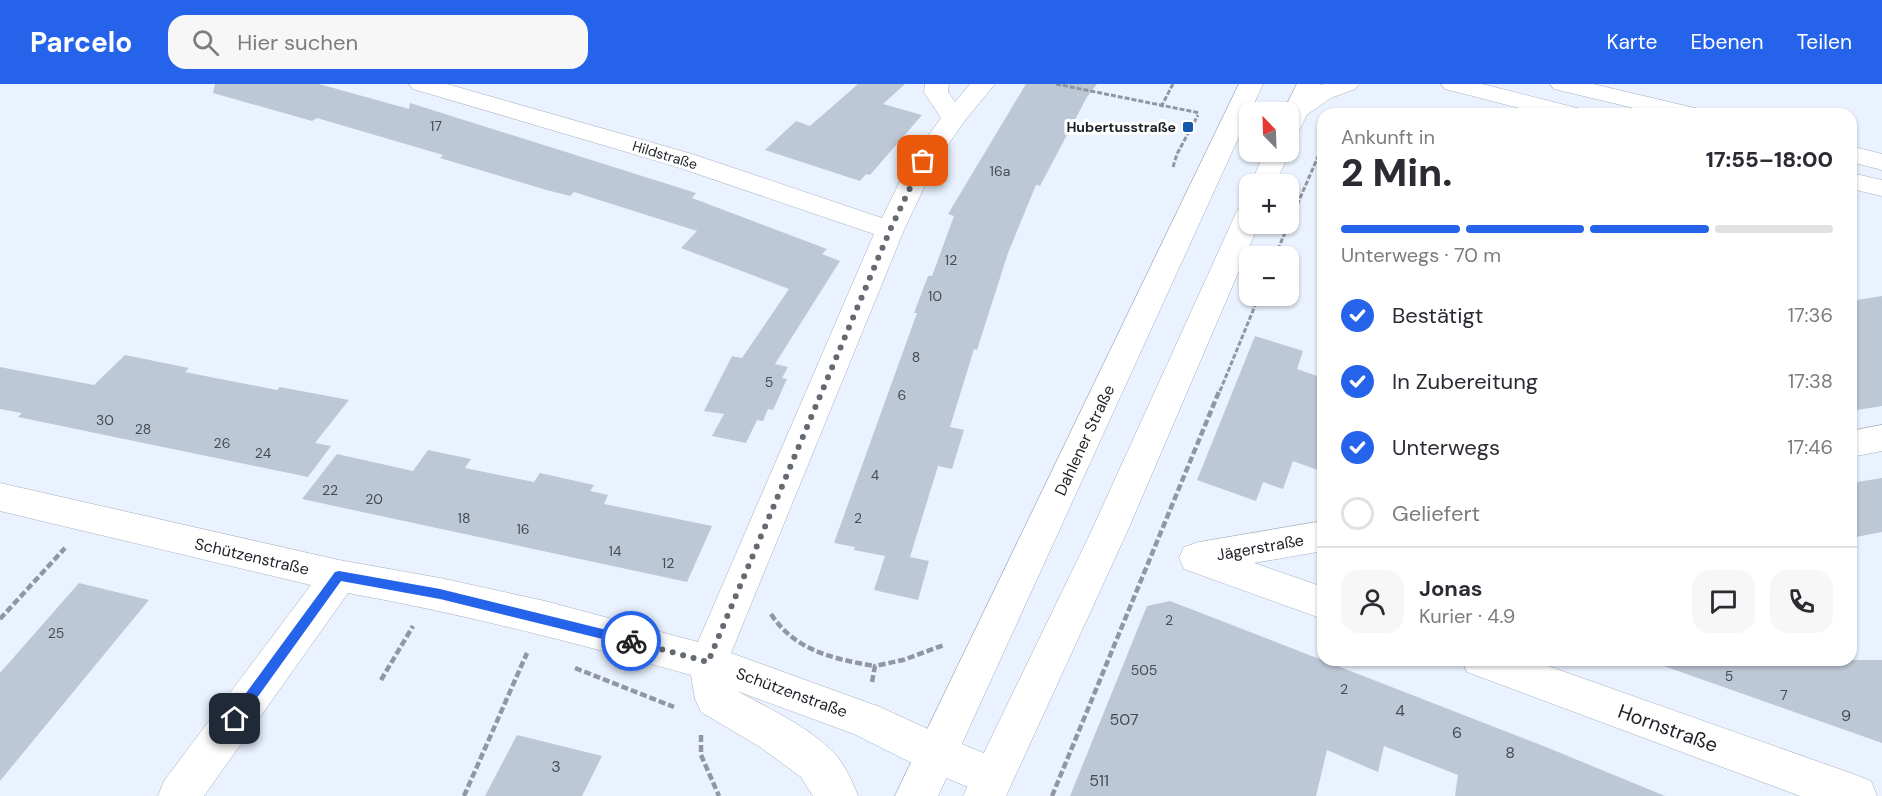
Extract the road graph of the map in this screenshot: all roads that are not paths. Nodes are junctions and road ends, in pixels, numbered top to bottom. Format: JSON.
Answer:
{"nodes":[{"id":1,"x":937,"y":84,"type":"edge"},
{"id":2,"x":983,"y":84,"type":"edge"},
{"id":3,"x":1251,"y":84,"type":"edge"},
{"id":4,"x":1309,"y":84,"type":"edge"},
{"id":5,"x":1347,"y":84,"type":"edge"},
{"id":6,"x":1453,"y":84,"type":"edge"},
{"id":7,"x":1562,"y":84,"type":"edge"},
{"id":8,"x":434,"y":85,"type":"edge"},
{"id":9,"x":1299,"y":105,"type":"edge"},
{"id":10,"x":1548,"y":108,"type":"edge"},
{"id":11,"x":1664,"y":108,"type":"edge"},
{"id":12,"x":1299,"y":113,"type":"edge"},
{"id":13,"x":954,"y":119,"type":"junction"},
{"id":14,"x":1857,"y":156,"type":"edge"},
{"id":15,"x":1882,"y":162,"type":"edge"},
{"id":16,"x":1857,"y":182,"type":"edge"},
{"id":17,"x":1882,"y":188,"type":"edge"},
{"id":18,"x":890,"y":230,"type":"junction"},
{"id":19,"x":1241,"y":234,"type":"edge"},
{"id":20,"x":1882,"y":438,"type":"edge"},
{"id":21,"x":1857,"y":443,"type":"edge"},
{"id":22,"x":0,"y":497,"type":"edge"},
{"id":23,"x":1317,"y":537,"type":"edge"},
{"id":24,"x":339,"y":576,"type":"junction"},
{"id":25,"x":1317,"y":601,"type":"edge"},
{"id":26,"x":708,"y":662,"type":"junction"},
{"id":27,"x":1498,"y":666,"type":"edge"},
{"id":28,"x":937,"y":754,"type":"junction"},
{"id":29,"x":989,"y":787,"type":"edge"},
{"id":30,"x":179,"y":796,"type":"edge"},
{"id":31,"x":837,"y":796,"type":"edge"},
{"id":32,"x":916,"y":796,"type":"edge"},
{"id":33,"x":1856,"y":796,"type":"edge"}],
"edges":[{"from":1,"to":13,"type":"street"},
{"from":2,"to":13,"type":"street"},
{"from":3,"to":28,"type":"street","name":"Dahlener Straße"},
{"from":4,"to":9,"type":"street"},
{"from":5,"to":12,"type":"street"},
{"from":6,"to":10,"type":"street"},
{"from":7,"to":11,"type":"street"},
{"from":8,"to":18,"type":"street","name":"Hildstraße"},
{"from":13,"to":18,"type":"street"},
{"from":14,"to":15,"type":"street"},
{"from":16,"to":17,"type":"street"},
{"from":18,"to":26,"type":"street"},
{"from":19,"to":29,"type":"street"},
{"from":20,"to":21,"type":"street"},
{"from":22,"to":24,"type":"street","name":"Schützenstraße"},
{"from":23,"to":25,"type":"street","name":"Jägerstraße"},
{"from":24,"to":26,"type":"street","name":"Schützenstraße"},
{"from":24,"to":30,"type":"street"},
{"from":26,"to":28,"type":"street","name":"Schützenstraße"},
{"from":26,"to":31,"type":"street"},
{"from":27,"to":33,"type":"street","name":"Hornstraße"},
{"from":28,"to":29,"type":"street","name":"Schützenstraße"},
{"from":28,"to":32,"type":"street","name":"Dahlener Straße"}]}
